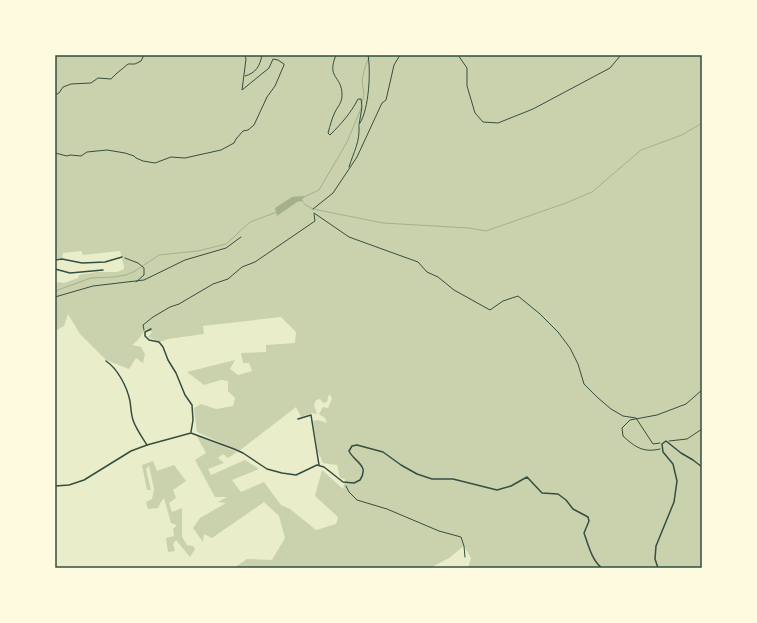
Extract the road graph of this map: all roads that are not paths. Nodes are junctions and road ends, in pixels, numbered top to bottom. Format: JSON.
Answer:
{"nodes":[{"id":1,"x":122,"y":258,"type":"road end"},
{"id":2,"x":55,"y":260,"type":"edge"},
{"id":3,"x":55,"y":269,"type":"edge"},
{"id":4,"x":103,"y":270,"type":"dead end"},
{"id":5,"x":151,"y":329,"type":"dead end"},
{"id":6,"x":106,"y":361,"type":"dead end"},
{"id":7,"x":298,"y":419,"type":"dead end"},
{"id":8,"x":191,"y":433,"type":"junction"},
{"id":9,"x":147,"y":445,"type":"junction"},
{"id":10,"x":318,"y":465,"type":"junction"},
{"id":11,"x":702,"y":467,"type":"edge"},
{"id":12,"x":55,"y":486,"type":"edge"},
{"id":13,"x":602,"y":568,"type":"edge"},
{"id":14,"x":658,"y":568,"type":"edge"}],
"edges":[{"from":1,"to":2,"type":"street"},
{"from":3,"to":4,"type":"street"},
{"from":5,"to":8,"type":"street"},
{"from":6,"to":9,"type":"street"},
{"from":7,"to":10,"type":"street"},
{"from":8,"to":9,"type":"street"},
{"from":8,"to":10,"type":"street"},
{"from":9,"to":12,"type":"street"},
{"from":10,"to":13,"type":"street"},
{"from":11,"to":14,"type":"street"}]}
